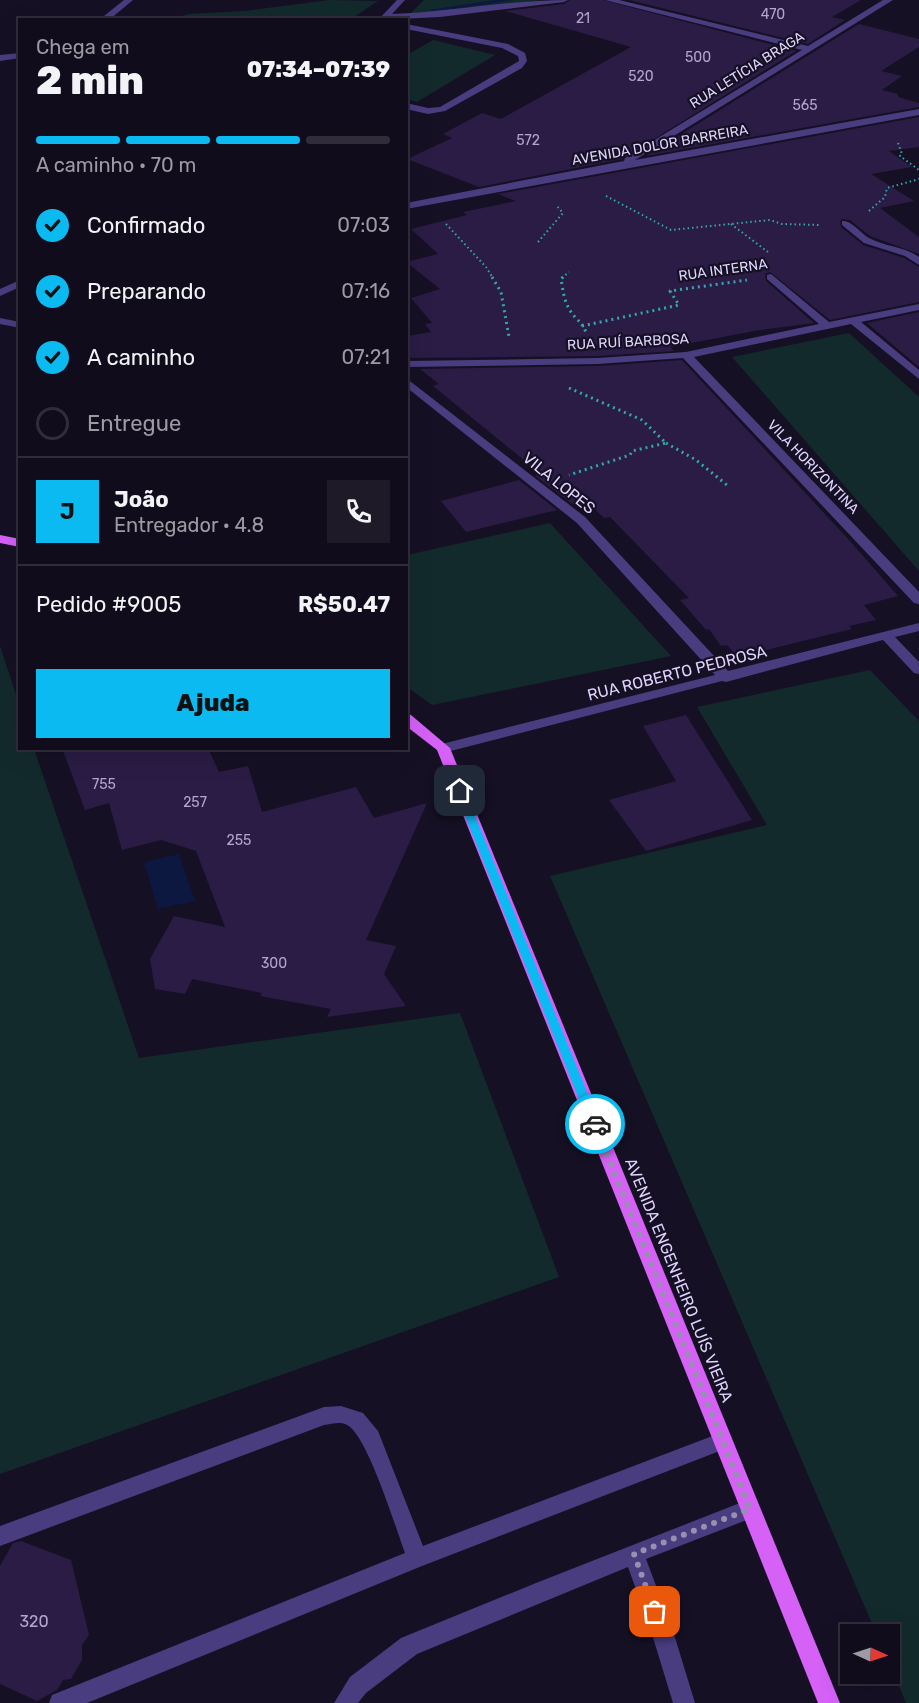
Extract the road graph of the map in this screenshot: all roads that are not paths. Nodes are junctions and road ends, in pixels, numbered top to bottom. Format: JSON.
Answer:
{"nodes":[{"id":1,"x":129,"y":0,"type":"edge"},
{"id":2,"x":401,"y":0,"type":"edge"},
{"id":3,"x":564,"y":0,"type":"edge"},
{"id":4,"x":609,"y":0,"type":"edge"},
{"id":5,"x":889,"y":0,"type":"edge"},
{"id":6,"x":106,"y":18,"type":"edge"},
{"id":7,"x":383,"y":18,"type":"edge"},
{"id":8,"x":408,"y":26,"type":"edge"},
{"id":9,"x":808,"y":49,"type":"junction"},
{"id":10,"x":18,"y":56,"type":"edge"},
{"id":11,"x":0,"y":58,"type":"edge"},
{"id":12,"x":408,"y":106,"type":"edge"},
{"id":13,"x":919,"y":112,"type":"edge"},
{"id":14,"x":620,"y":165,"type":"junction"},
{"id":15,"x":408,"y":206,"type":"edge"},
{"id":16,"x":845,"y":223,"type":"road end"},
{"id":17,"x":917,"y":258,"type":"edge"},
{"id":18,"x":771,"y":277,"type":"road end"},
{"id":19,"x":18,"y":281,"type":"edge"},
{"id":20,"x":18,"y":282,"type":"edge"},
{"id":21,"x":0,"y":283,"type":"edge"},
{"id":22,"x":0,"y":293,"type":"edge"},
{"id":23,"x":919,"y":307,"type":"edge"},
{"id":24,"x":0,"y":321,"type":"edge"},
{"id":25,"x":855,"y":322,"type":"junction"},
{"id":26,"x":18,"y":325,"type":"edge"},
{"id":27,"x":828,"y":327,"type":"junction"},
{"id":28,"x":686,"y":355,"type":"junction"},
{"id":29,"x":408,"y":364,"type":"edge"},
{"id":30,"x":919,"y":376,"type":"edge"},
{"id":31,"x":408,"y":383,"type":"edge"},
{"id":32,"x":0,"y":539,"type":"edge"},
{"id":33,"x":18,"y":543,"type":"edge"},
{"id":34,"x":919,"y":600,"type":"edge"},
{"id":35,"x":919,"y":627,"type":"edge"},
{"id":36,"x":887,"y":637,"type":"junction"},
{"id":37,"x":919,"y":670,"type":"edge"},
{"id":38,"x":726,"y":678,"type":"junction"},
{"id":39,"x":408,"y":720,"type":"edge"},
{"id":40,"x":443,"y":748,"type":"junction"},
{"id":41,"x":723,"y":1441,"type":"junction"},
{"id":42,"x":750,"y":1509,"type":"junction"},
{"id":43,"x":0,"y":1536,"type":"edge"},
{"id":44,"x":634,"y":1554,"type":"junction"},
{"id":45,"x":417,"y":1558,"type":"junction"},
{"id":46,"x":60,"y":1703,"type":"edge"},
{"id":47,"x":345,"y":1703,"type":"edge"},
{"id":48,"x":684,"y":1703,"type":"edge"},
{"id":49,"x":829,"y":1703,"type":"edge"}],
"edges":[{"from":1,"to":6,"type":"street"},
{"from":2,"to":7,"type":"street"},
{"from":3,"to":7,"type":"street"},
{"from":4,"to":9,"type":"street"},
{"from":5,"to":9,"type":"street","name":"RUA LETÍCIA BRAGA"},
{"from":8,"to":12,"type":"street"},
{"from":9,"to":14,"type":"street","name":"RUA LETÍCIA BRAGA"},
{"from":10,"to":11,"type":"street"},
{"from":13,"to":14,"type":"street","name":"AVENIDA DOLOR BARREIRA"},
{"from":14,"to":15,"type":"street","name":"AVENIDA DOLOR BARREIRA"},
{"from":16,"to":17,"type":"street"},
{"from":18,"to":27,"type":"street"},
{"from":19,"to":21,"type":"street"},
{"from":20,"to":22,"type":"street"},
{"from":23,"to":25,"type":"street","name":"RUA RUÍ BARBOSA"},
{"from":24,"to":26,"type":"street"},
{"from":25,"to":27,"type":"street","name":"RUA RUÍ BARBOSA"},
{"from":25,"to":30,"type":"street"},
{"from":27,"to":28,"type":"street","name":"RUA RUÍ BARBOSA"},
{"from":28,"to":29,"type":"street","name":"RUA RUÍ BARBOSA"},
{"from":28,"to":34,"type":"street","name":"VILA HORIZONTINA"},
{"from":31,"to":38,"type":"street","name":"VILA LOPES"},
{"from":32,"to":33,"type":"main road"},
{"from":35,"to":36,"type":"street","name":"RUA ROBERTO PEDROSA"},
{"from":36,"to":37,"type":"street"},
{"from":36,"to":38,"type":"street","name":"RUA ROBERTO PEDROSA"},
{"from":38,"to":40,"type":"street","name":"RUA ROBERTO PEDROSA"},
{"from":39,"to":40,"type":"main road","name":"AVENIDA ENGENHEIRO LUÍS VIEIRA"},
{"from":40,"to":41,"type":"main road","name":"AVENIDA ENGENHEIRO LUÍS VIEIRA"},
{"from":41,"to":42,"type":"main road","name":"AVENIDA ENGENHEIRO LUÍS VIEIRA"},
{"from":41,"to":45,"type":"street"},
{"from":42,"to":44,"type":"street"},
{"from":42,"to":49,"type":"main road","name":"AVENIDA ENGENHEIRO LUÍS VIEIRA"},
{"from":43,"to":45,"type":"street"},
{"from":44,"to":47,"type":"street"},
{"from":44,"to":48,"type":"street"},
{"from":45,"to":46,"type":"street"}]}
